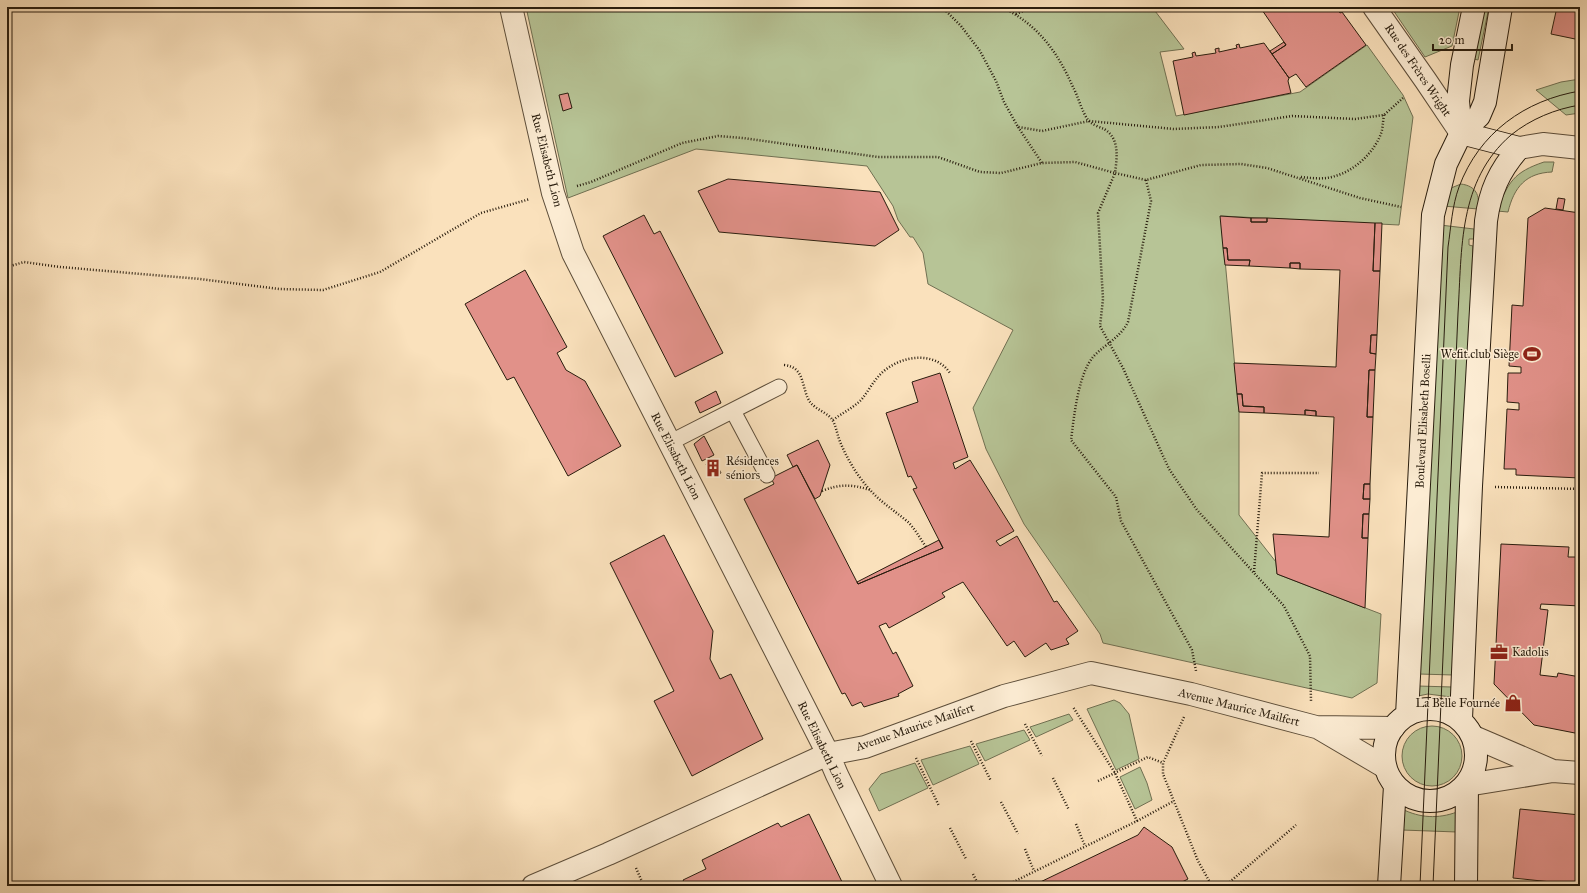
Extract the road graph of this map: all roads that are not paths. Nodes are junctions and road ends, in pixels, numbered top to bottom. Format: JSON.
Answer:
{"nodes":[{"id":1,"x":511,"y":7,"type":"edge"},
{"id":2,"x":1374,"y":7,"type":"edge"},
{"id":3,"x":1474,"y":7,"type":"edge"},
{"id":4,"x":1501,"y":7,"type":"edge"},
{"id":5,"x":1461,"y":133,"type":"junction"},
{"id":6,"x":1519,"y":148,"type":"junction"},
{"id":7,"x":1580,"y":148,"type":"edge"},
{"id":8,"x":779,"y":387,"type":"dead end"},
{"id":9,"x":733,"y":411,"type":"junction"},
{"id":10,"x":669,"y":443,"type":"junction"},
{"id":11,"x":767,"y":475,"type":"dead end"},
{"id":12,"x":1314,"y":717,"type":"junction"},
{"id":13,"x":1461,"y":719,"type":"junction"},
{"id":14,"x":1400,"y":721,"type":"junction"},
{"id":15,"x":1474,"y":736,"type":"junction"},
{"id":16,"x":828,"y":754,"type":"junction"},
{"id":17,"x":1553,"y":771,"type":"junction"},
{"id":18,"x":1580,"y":773,"type":"edge"},
{"id":19,"x":1390,"y":776,"type":"junction"},
{"id":20,"x":1467,"y":785,"type":"junction"},
{"id":21,"x":1470,"y":882,"type":"edge"},
{"id":22,"x":533,"y":886,"type":"edge"},
{"id":23,"x":891,"y":886,"type":"edge"},
{"id":24,"x":1389,"y":886,"type":"edge"}],
"edges":[{"from":1,"to":10,"type":"street","name":"Rue Elisabeth Lion"},
{"from":2,"to":5,"type":"street","name":"Rue des Frères Wright"},
{"from":3,"to":5,"type":"street"},
{"from":4,"to":5,"type":"street","name":"Boulevard Elisabeth Boselli"},
{"from":5,"to":6,"type":"street"},
{"from":5,"to":14,"type":"street","name":"Boulevard Elisabeth Boselli"},
{"from":6,"to":7,"type":"street"},
{"from":6,"to":13,"type":"street"},
{"from":8,"to":9,"type":"lane"},
{"from":9,"to":10,"type":"lane"},
{"from":9,"to":11,"type":"lane"},
{"from":10,"to":16,"type":"street","name":"Rue Elisabeth Lion"},
{"from":12,"to":14,"type":"street","name":"Avenue Maurice Mailfert"},
{"from":12,"to":16,"type":"street","name":"Avenue Maurice Mailfert"},
{"from":12,"to":19,"type":"street","name":"Avenue Maurice Mailfert"},
{"from":13,"to":14,"type":"street"},
{"from":13,"to":15,"type":"street"},
{"from":14,"to":19,"type":"street"},
{"from":15,"to":17,"type":"street"},
{"from":15,"to":20,"type":"street"},
{"from":16,"to":22,"type":"street","name":"Avenue Maurice Mailfert"},
{"from":16,"to":23,"type":"street","name":"Rue Elisabeth Lion"},
{"from":17,"to":18,"type":"street"},
{"from":17,"to":20,"type":"street"},
{"from":19,"to":20,"type":"street"},
{"from":19,"to":24,"type":"street"},
{"from":20,"to":21,"type":"street"}]}
